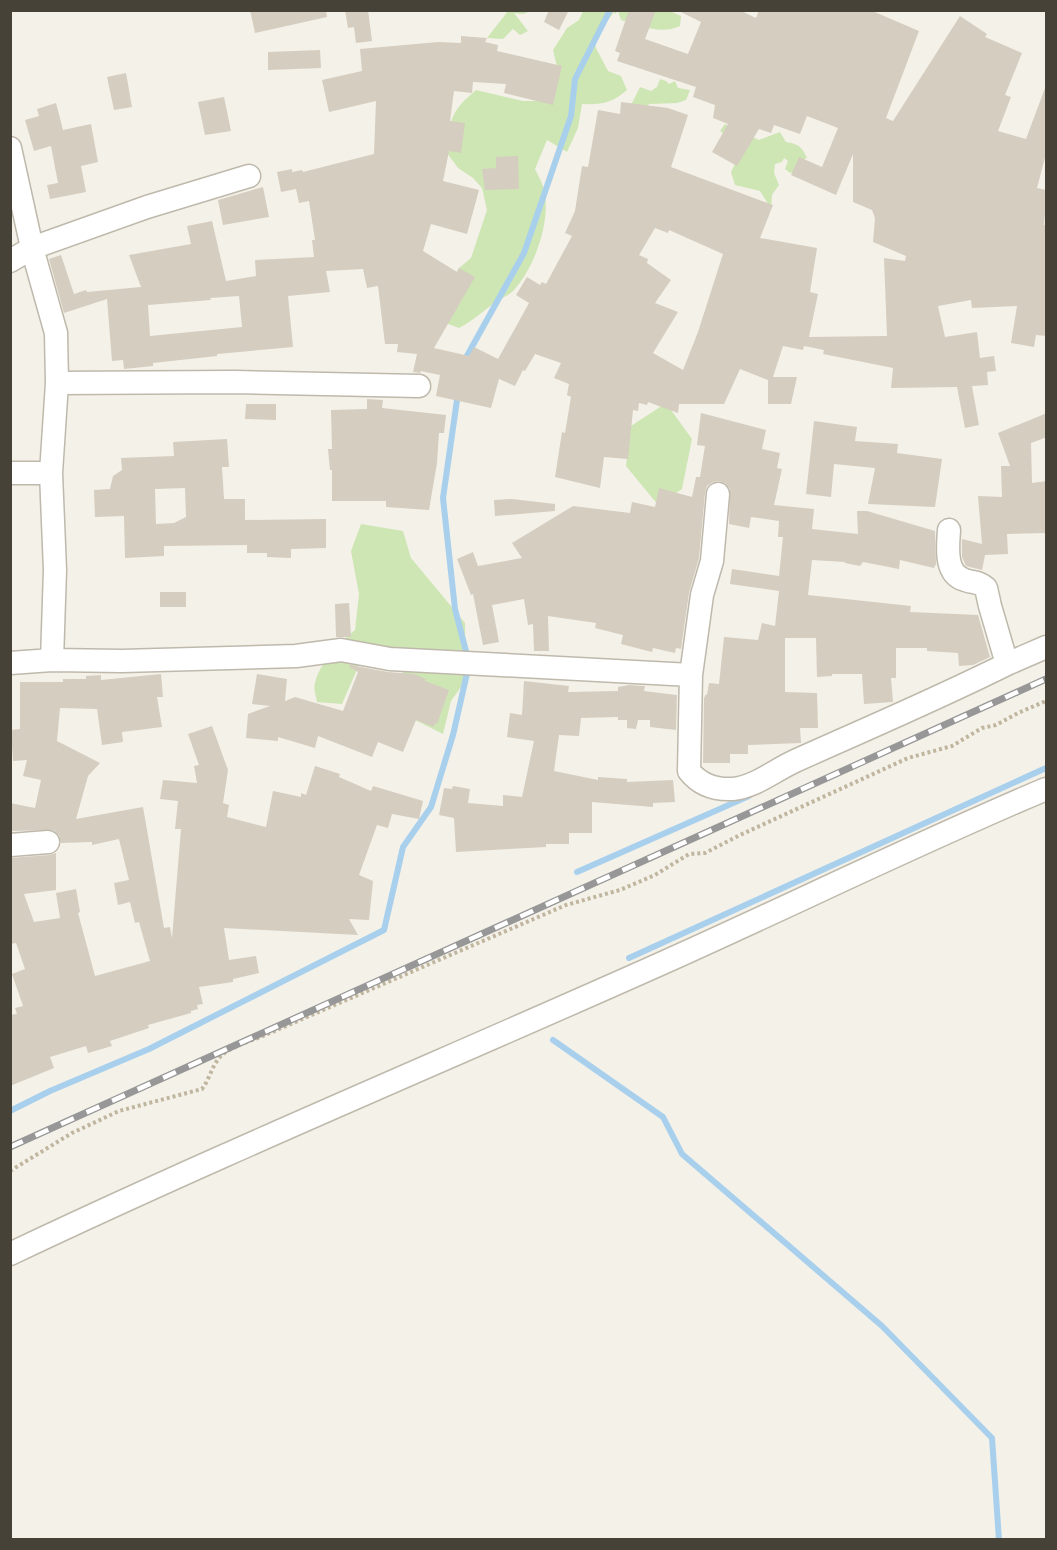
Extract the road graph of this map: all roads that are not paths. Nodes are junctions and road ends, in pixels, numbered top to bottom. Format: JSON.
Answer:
{"nodes":[{"id":1,"x":10,"y":148,"type":"edge"},
{"id":2,"x":249,"y":176,"type":"dead end"},
{"id":3,"x":32,"y":249,"type":"junction"},
{"id":4,"x":10,"y":261,"type":"edge"},
{"id":5,"x":57,"y":383,"type":"junction"},
{"id":6,"x":419,"y":386,"type":"dead end"},
{"id":7,"x":10,"y":473,"type":"edge"},
{"id":8,"x":51,"y":473,"type":"junction"},
{"id":9,"x":718,"y":494,"type":"dead end"},
{"id":10,"x":949,"y":530,"type":"dead end"},
{"id":11,"x":1047,"y":647,"type":"edge"},
{"id":12,"x":52,"y":660,"type":"junction"},
{"id":13,"x":10,"y":663,"type":"edge"},
{"id":14,"x":1007,"y":664,"type":"junction"},
{"id":15,"x":691,"y":675,"type":"junction"},
{"id":16,"x":1047,"y":789,"type":"edge"},
{"id":17,"x":48,"y":842,"type":"dead end"},
{"id":18,"x":10,"y":845,"type":"edge"},
{"id":19,"x":10,"y":1254,"type":"edge"}],
"edges":[{"from":1,"to":3,"type":"street"},
{"from":2,"to":3,"type":"street"},
{"from":3,"to":4,"type":"street"},
{"from":3,"to":5,"type":"street"},
{"from":5,"to":6,"type":"street"},
{"from":5,"to":8,"type":"street"},
{"from":7,"to":8,"type":"street"},
{"from":8,"to":12,"type":"street"},
{"from":9,"to":15,"type":"street"},
{"from":10,"to":14,"type":"street"},
{"from":11,"to":14,"type":"street"},
{"from":12,"to":13,"type":"street"},
{"from":12,"to":15,"type":"street"},
{"from":14,"to":15,"type":"street"},
{"from":16,"to":19,"type":"street"},
{"from":17,"to":18,"type":"street"}]}
